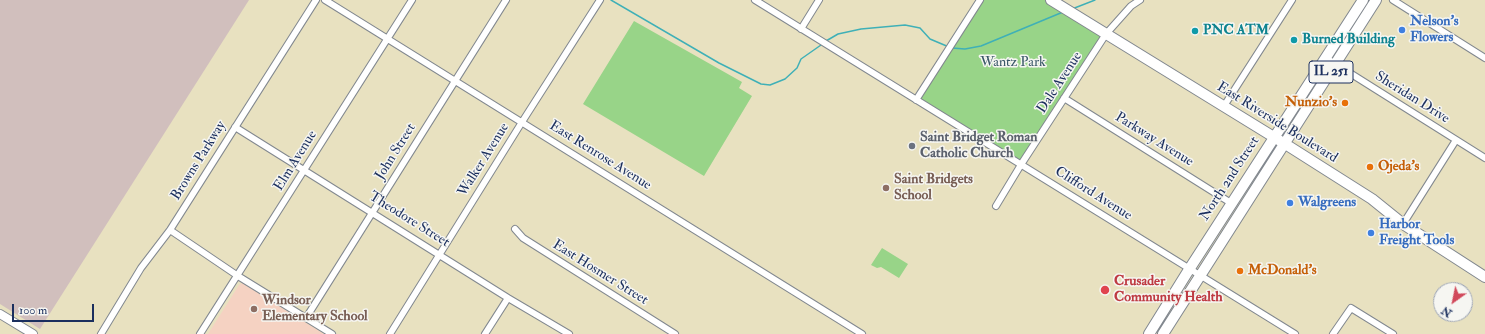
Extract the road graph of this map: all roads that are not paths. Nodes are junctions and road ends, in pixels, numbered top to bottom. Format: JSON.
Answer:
{"nodes":[{"id":1,"x":316,"y":0,"type":"edge"},
{"id":2,"x":326,"y":0,"type":"edge"},
{"id":3,"x":412,"y":0,"type":"edge"},
{"id":4,"x":506,"y":0,"type":"edge"},
{"id":5,"x":755,"y":0,"type":"edge"},
{"id":6,"x":819,"y":0,"type":"edge"},
{"id":7,"x":980,"y":0,"type":"edge"},
{"id":8,"x":1140,"y":0,"type":"edge"},
{"id":9,"x":1292,"y":0,"type":"edge"},
{"id":10,"x":1363,"y":0,"type":"edge"},
{"id":11,"x":1376,"y":0,"type":"edge"},
{"id":12,"x":1393,"y":0,"type":"edge"},
{"id":13,"x":600,"y":1,"type":"edge"},
{"id":14,"x":1053,"y":2,"type":"edge"},
{"id":15,"x":801,"y":29,"type":"junction"},
{"id":16,"x":1106,"y":34,"type":"junction"},
{"id":17,"x":387,"y":39,"type":"junction"},
{"id":18,"x":1326,"y":58,"type":"junction"},
{"id":19,"x":1485,"y":58,"type":"edge"},
{"id":20,"x":1336,"y":64,"type":"junction"},
{"id":21,"x":455,"y":81,"type":"junction"},
{"id":22,"x":1064,"y":98,"type":"junction"},
{"id":23,"x":916,"y":100,"type":"junction"},
{"id":24,"x":1224,"y":106,"type":"junction"},
{"id":25,"x":522,"y":122,"type":"junction"},
{"id":26,"x":236,"y":127,"type":"junction"},
{"id":27,"x":1274,"y":137,"type":"junction"},
{"id":28,"x":1456,"y":140,"type":"junction"},
{"id":29,"x":1286,"y":144,"type":"junction"},
{"id":30,"x":1485,"y":158,"type":"edge"},
{"id":31,"x":1022,"y":163,"type":"junction"},
{"id":32,"x":304,"y":170,"type":"junction"},
{"id":33,"x":1231,"y":203,"type":"junction"},
{"id":34,"x":996,"y":206,"type":"dead end"},
{"id":35,"x":372,"y":211,"type":"junction"},
{"id":36,"x":1218,"y":224,"type":"junction"},
{"id":37,"x":1403,"y":224,"type":"junction"},
{"id":38,"x":515,"y":229,"type":"dead end"},
{"id":39,"x":170,"y":230,"type":"junction"},
{"id":40,"x":1229,"y":230,"type":"junction"},
{"id":41,"x":440,"y":254,"type":"junction"},
{"id":42,"x":1190,"y":268,"type":"junction"},
{"id":43,"x":1200,"y":274,"type":"junction"},
{"id":44,"x":238,"y":276,"type":"junction"},
{"id":45,"x":1485,"y":276,"type":"edge"},
{"id":46,"x":508,"y":298,"type":"junction"},
{"id":47,"x":0,"y":314,"type":"edge"},
{"id":48,"x":306,"y":318,"type":"junction"},
{"id":49,"x":668,"y":332,"type":"edge"},
{"id":50,"x":33,"y":334,"type":"edge"},
{"id":51,"x":101,"y":334,"type":"edge"},
{"id":52,"x":200,"y":334,"type":"edge"},
{"id":53,"x":332,"y":334,"type":"edge"},
{"id":54,"x":390,"y":334,"type":"edge"},
{"id":55,"x":485,"y":334,"type":"edge"},
{"id":56,"x":570,"y":334,"type":"edge"},
{"id":57,"x":676,"y":334,"type":"edge"},
{"id":58,"x":862,"y":334,"type":"edge"},
{"id":59,"x":1150,"y":334,"type":"edge"},
{"id":60,"x":1163,"y":334,"type":"edge"},
{"id":61,"x":1295,"y":334,"type":"edge"},
{"id":62,"x":1333,"y":334,"type":"edge"},
{"id":63,"x":1392,"y":334,"type":"edge"}],
"edges":[{"from":1,"to":26,"type":"street","name":"Browns Parkway"},
{"from":2,"to":17,"type":"street","name":"East Renrose Avenue"},
{"from":3,"to":17,"type":"street","name":"Elm Avenue"},
{"from":4,"to":21,"type":"street","name":"John Street"},
{"from":5,"to":15,"type":"street","name":"Clifford Avenue"},
{"from":6,"to":15,"type":"street"},
{"from":7,"to":23,"type":"street"},
{"from":8,"to":16,"type":"street","name":"Dale Avenue"},
{"from":9,"to":24,"type":"street"},
{"from":10,"to":18,"type":"main road","name":"North 2nd Street","number":"IL 251"},
{"from":11,"to":20,"type":"main road","name":"North 2nd Street","number":"IL 251"},
{"from":12,"to":19,"type":"street"},
{"from":13,"to":25,"type":"street","name":"Walker Avenue"},
{"from":14,"to":16,"type":"main road","name":"East Riverside Boulevard"},
{"from":15,"to":23,"type":"street","name":"Clifford Avenue"},
{"from":16,"to":22,"type":"street","name":"Dale Avenue"},
{"from":16,"to":24,"type":"main road","name":"East Riverside Boulevard"},
{"from":17,"to":21,"type":"street","name":"East Renrose Avenue"},
{"from":17,"to":32,"type":"street","name":"Elm Avenue"},
{"from":18,"to":20,"type":"street","name":"Sheridan Drive"},
{"from":18,"to":27,"type":"main road","name":"North 2nd Street","number":"IL 251"},
{"from":20,"to":28,"type":"street","name":"Sheridan Drive"},
{"from":20,"to":29,"type":"main road","name":"North 2nd Street","number":"IL 251"},
{"from":21,"to":25,"type":"street","name":"East Renrose Avenue"},
{"from":21,"to":35,"type":"street","name":"John Street"},
{"from":22,"to":31,"type":"street","name":"Dale Avenue"},
{"from":22,"to":33,"type":"street","name":"Parkway Avenue"},
{"from":23,"to":31,"type":"street","name":"Clifford Avenue"},
{"from":24,"to":27,"type":"main road","name":"East Riverside Boulevard"},
{"from":25,"to":41,"type":"street","name":"Walker Avenue"},
{"from":25,"to":58,"type":"street","name":"East Renrose Avenue"},
{"from":26,"to":32,"type":"street","name":"Theodore Street"},
{"from":26,"to":39,"type":"street","name":"Browns Parkway"},
{"from":27,"to":29,"type":"main road","name":"East Riverside Boulevard"},
{"from":27,"to":33,"type":"main road","name":"North 2nd Street","number":"IL 251"},
{"from":28,"to":30,"type":"street","name":"Sheridan Drive"},
{"from":28,"to":37,"type":"street"},
{"from":29,"to":37,"type":"main road","name":"East Riverside Boulevard"},
{"from":29,"to":40,"type":"main road","name":"North 2nd Street","number":"IL 251"},
{"from":31,"to":34,"type":"street","name":"Dale Avenue"},
{"from":31,"to":42,"type":"street","name":"Clifford Avenue"},
{"from":32,"to":35,"type":"street","name":"Theodore Street"},
{"from":32,"to":44,"type":"street","name":"Elm Avenue"},
{"from":33,"to":36,"type":"main road","name":"North 2nd Street","number":"IL 251"},
{"from":35,"to":41,"type":"street","name":"Theodore Street"},
{"from":35,"to":48,"type":"street","name":"John Street"},
{"from":36,"to":40,"type":"main road"},
{"from":36,"to":42,"type":"main road","name":"North 2nd Street","number":"IL 251"},
{"from":37,"to":45,"type":"main road","name":"East Riverside Boulevard"},
{"from":38,"to":49,"type":"street","name":"East Hosmer Street"},
{"from":39,"to":44,"type":"street"},
{"from":39,"to":51,"type":"street","name":"Browns Parkway"},
{"from":40,"to":43,"type":"main road","name":"North 2nd Street","number":"IL 251"},
{"from":41,"to":46,"type":"street","name":"Theodore Street"},
{"from":41,"to":54,"type":"street","name":"Walker Avenue"},
{"from":42,"to":43,"type":"street","name":"Clifford Avenue"},
{"from":42,"to":59,"type":"main road","name":"North 2nd Street","number":"IL 251"},
{"from":43,"to":60,"type":"main road","name":"North 2nd Street","number":"IL 251"},
{"from":43,"to":61,"type":"street","name":"Clifford Avenue"},
{"from":44,"to":48,"type":"street"},
{"from":44,"to":52,"type":"street","name":"Elm Avenue"},
{"from":46,"to":55,"type":"street"},
{"from":46,"to":56,"type":"street","name":"Theodore Street"},
{"from":47,"to":50,"type":"street"},
{"from":48,"to":53,"type":"street"},
{"from":49,"to":57,"type":"street","name":"East Hosmer Street"},
{"from":62,"to":63,"type":"street"}]}
